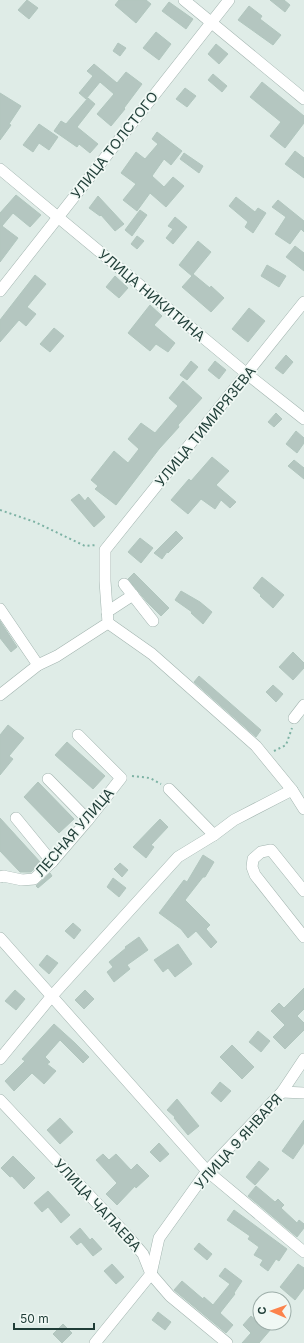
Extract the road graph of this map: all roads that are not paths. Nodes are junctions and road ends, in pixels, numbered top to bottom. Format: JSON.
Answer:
{"nodes":[{"id":1,"x":184,"y":0,"type":"edge"},
{"id":2,"x":229,"y":0,"type":"edge"},
{"id":3,"x":211,"y":22,"type":"junction"},
{"id":4,"x":304,"y":99,"type":"edge"},
{"id":5,"x":0,"y":169,"type":"edge"},
{"id":6,"x":58,"y":217,"type":"junction"},
{"id":7,"x":0,"y":291,"type":"edge"},
{"id":8,"x":304,"y":302,"type":"edge"},
{"id":9,"x":247,"y":374,"type":"junction"},
{"id":10,"x":304,"y":419,"type":"edge"},
{"id":11,"x":124,"y":584,"type":"dead end"},
{"id":12,"x":132,"y":596,"type":"junction"},
{"id":13,"x":0,"y":609,"type":"edge"},
{"id":14,"x":108,"y":617,"type":"junction"},
{"id":15,"x":153,"y":621,"type":"dead end"},
{"id":16,"x":38,"y":665,"type":"junction"},
{"id":17,"x":0,"y":695,"type":"edge"},
{"id":18,"x":304,"y":705,"type":"edge"},
{"id":19,"x":293,"y":721,"type":"road end"},
{"id":20,"x":78,"y":735,"type":"dead end"},
{"id":21,"x":48,"y":779,"type":"dead end"},
{"id":22,"x":169,"y":789,"type":"road end"},
{"id":23,"x":292,"y":790,"type":"junction"},
{"id":24,"x":304,"y":809,"type":"edge"},
{"id":25,"x":16,"y":818,"type":"dead end"},
{"id":26,"x":88,"y":820,"type":"junction"},
{"id":27,"x":214,"y":835,"type":"junction"},
{"id":28,"x":52,"y":862,"type":"junction"},
{"id":29,"x":0,"y":877,"type":"edge"},
{"id":30,"x":304,"y":891,"type":"edge"},
{"id":31,"x":304,"y":937,"type":"edge"},
{"id":32,"x":0,"y":938,"type":"edge"},
{"id":33,"x":51,"y":997,"type":"junction"},
{"id":34,"x":304,"y":1058,"type":"edge"},
{"id":35,"x":0,"y":1059,"type":"edge"},
{"id":36,"x":282,"y":1092,"type":"junction"},
{"id":37,"x":304,"y":1094,"type":"edge"},
{"id":38,"x":0,"y":1100,"type":"edge"},
{"id":39,"x":207,"y":1171,"type":"junction"},
{"id":40,"x":304,"y":1252,"type":"edge"},
{"id":41,"x":151,"y":1274,"type":"junction"},
{"id":42,"x":95,"y":1343,"type":"edge"},
{"id":43,"x":227,"y":1343,"type":"edge"}],
"edges":[{"from":1,"to":3,"type":"street"},
{"from":2,"to":3,"type":"street","name":"УЛИЦА ТОЛСТОГО"},
{"from":3,"to":4,"type":"street"},
{"from":3,"to":6,"type":"street","name":"УЛИЦА ТОЛСТОГО"},
{"from":5,"to":6,"type":"street","name":"УЛИЦА НИКИТИНА"},
{"from":6,"to":7,"type":"street","name":"УЛИЦА ТОЛСТОГО"},
{"from":6,"to":9,"type":"street","name":"УЛИЦА НИКИТИНА"},
{"from":8,"to":9,"type":"street","name":"УЛИЦА ТИМИРЯЗЕВА"},
{"from":9,"to":10,"type":"street","name":"УЛИЦА НИКИТИНА"},
{"from":9,"to":14,"type":"street","name":"УЛИЦА ТИМИРЯЗЕВА"},
{"from":11,"to":12,"type":"street"},
{"from":12,"to":14,"type":"street"},
{"from":12,"to":15,"type":"street"},
{"from":13,"to":16,"type":"street"},
{"from":14,"to":16,"type":"street"},
{"from":14,"to":23,"type":"street"},
{"from":16,"to":17,"type":"street"},
{"from":18,"to":19,"type":"street"},
{"from":20,"to":26,"type":"street","name":"ЛЕСНАЯ УЛИЦА"},
{"from":21,"to":26,"type":"street"},
{"from":22,"to":27,"type":"street"},
{"from":23,"to":24,"type":"street"},
{"from":23,"to":27,"type":"street"},
{"from":25,"to":28,"type":"street"},
{"from":26,"to":28,"type":"street","name":"ЛЕСНАЯ УЛИЦА"},
{"from":27,"to":33,"type":"street"},
{"from":28,"to":29,"type":"street","name":"ЛЕСНАЯ УЛИЦА"},
{"from":30,"to":31,"type":"street"},
{"from":32,"to":33,"type":"street"},
{"from":33,"to":35,"type":"street"},
{"from":33,"to":39,"type":"street"},
{"from":34,"to":36,"type":"street","name":"УЛИЦА 9 ЯНВАРЯ"},
{"from":36,"to":37,"type":"street"},
{"from":36,"to":39,"type":"street","name":"УЛИЦА 9 ЯНВАРЯ"},
{"from":38,"to":41,"type":"street","name":"УЛИЦА ЧАПАЕВА"},
{"from":39,"to":40,"type":"street"},
{"from":39,"to":41,"type":"street","name":"УЛИЦА 9 ЯНВАРЯ"},
{"from":41,"to":42,"type":"street","name":"УЛИЦА 9 ЯНВАРЯ"},
{"from":41,"to":43,"type":"street","name":"УЛИЦА ЧАПАЕВА"}]}
